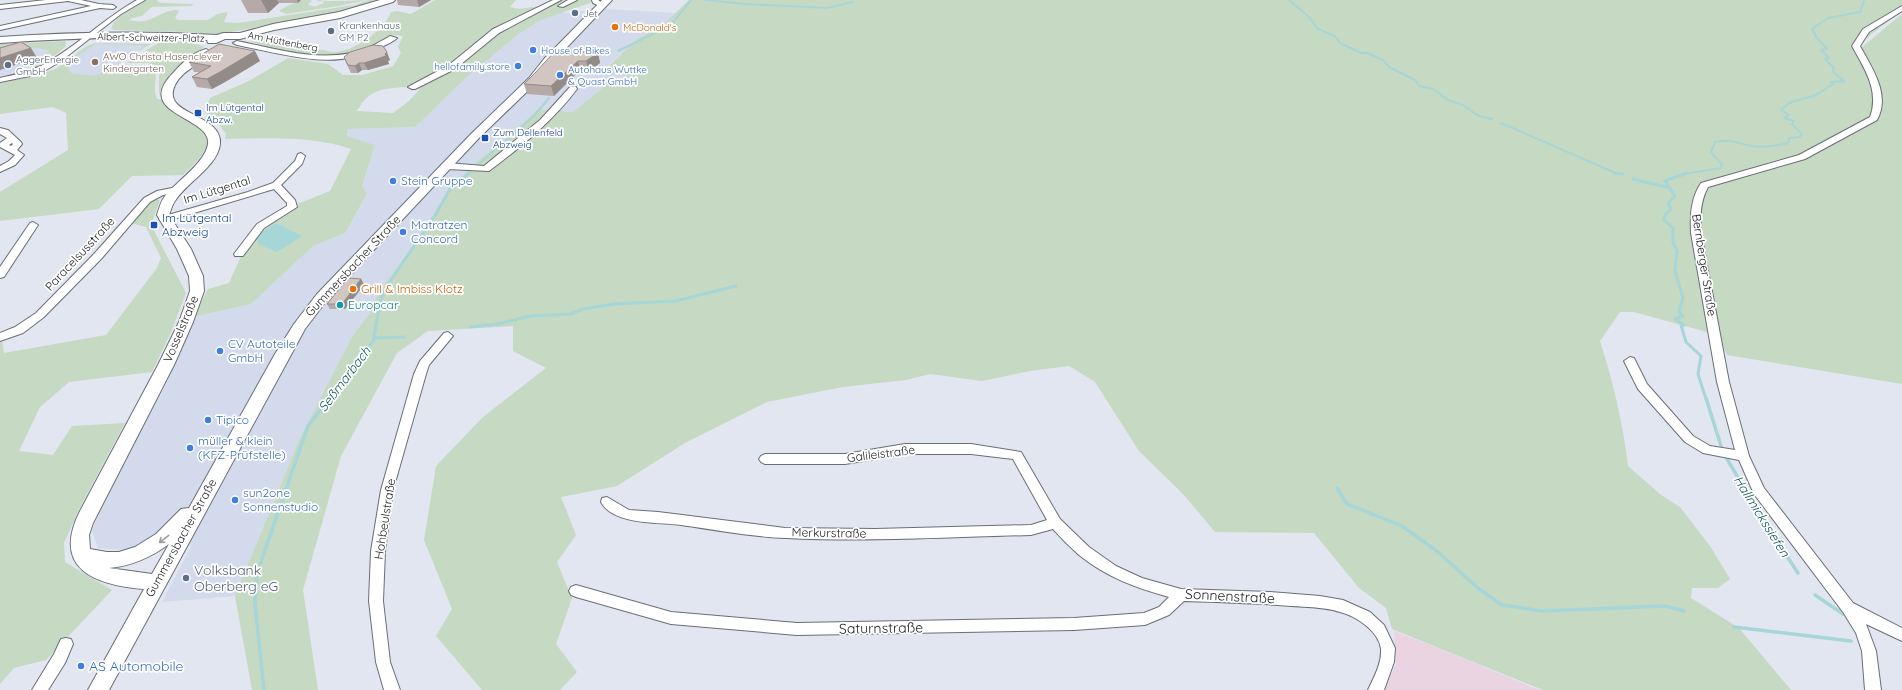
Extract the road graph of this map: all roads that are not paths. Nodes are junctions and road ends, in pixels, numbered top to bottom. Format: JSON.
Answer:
{"nodes":[{"id":1,"x":66,"y":0,"type":"edge"},
{"id":2,"x":71,"y":0,"type":"edge"},
{"id":3,"x":142,"y":0,"type":"edge"},
{"id":4,"x":390,"y":0,"type":"edge"},
{"id":5,"x":574,"y":0,"type":"edge"},
{"id":6,"x":602,"y":2,"type":"edge"},
{"id":7,"x":560,"y":3,"type":"edge"},
{"id":8,"x":100,"y":6,"type":"junction"},
{"id":9,"x":0,"y":7,"type":"edge"},
{"id":10,"x":113,"y":7,"type":"dead end"},
{"id":11,"x":1902,"y":8,"type":"edge"},
{"id":12,"x":0,"y":28,"type":"edge"},
{"id":13,"x":89,"y":36,"type":"junction"},
{"id":14,"x":394,"y":38,"type":"dead end"},
{"id":15,"x":238,"y":39,"type":"junction"},
{"id":16,"x":0,"y":40,"type":"edge"},
{"id":17,"x":215,"y":42,"type":"junction"},
{"id":18,"x":0,"y":80,"type":"edge"},
{"id":19,"x":412,"y":87,"type":"dead end"},
{"id":20,"x":573,"y":89,"type":"dead end"},
{"id":21,"x":0,"y":131,"type":"edge"},
{"id":22,"x":301,"y":156,"type":"dead end"},
{"id":23,"x":447,"y":166,"type":"junction"},
{"id":24,"x":0,"y":169,"type":"edge"},
{"id":25,"x":276,"y":184,"type":"junction"},
{"id":26,"x":177,"y":190,"type":"junction"},
{"id":27,"x":164,"y":219,"type":"junction"},
{"id":28,"x":33,"y":225,"type":"dead end"},
{"id":29,"x":239,"y":254,"type":"dead end"},
{"id":30,"x":0,"y":275,"type":"edge"},
{"id":31,"x":448,"y":336,"type":"dead end"},
{"id":32,"x":0,"y":337,"type":"edge"},
{"id":33,"x":1630,"y":362,"type":"dead end"},
{"id":34,"x":997,"y":452,"type":"joint"},
{"id":35,"x":1743,"y":456,"type":"junction"},
{"id":36,"x":766,"y":459,"type":"dead end"},
{"id":37,"x":208,"y":489,"type":"junction"},
{"id":38,"x":607,"y":502,"type":"dead end"},
{"id":39,"x":1055,"y":523,"type":"junction"},
{"id":40,"x":83,"y":555,"type":"junction"},
{"id":41,"x":157,"y":582,"type":"junction"},
{"id":42,"x":576,"y":592,"type":"dead end"},
{"id":43,"x":1181,"y":595,"type":"junction"},
{"id":44,"x":1848,"y":608,"type":"junction"},
{"id":45,"x":1902,"y":635,"type":"edge"},
{"id":46,"x":66,"y":644,"type":"dead end"},
{"id":47,"x":40,"y":690,"type":"edge"},
{"id":48,"x":98,"y":690,"type":"edge"},
{"id":49,"x":392,"y":690,"type":"edge"},
{"id":50,"x":1376,"y":690,"type":"edge"},
{"id":51,"x":1873,"y":690,"type":"edge"}],
"edges":[{"from":1,"to":9,"type":"street"},
{"from":2,"to":8,"type":"street"},
{"from":3,"to":13,"type":"street"},
{"from":4,"to":15,"type":"street"},
{"from":5,"to":7,"type":"street"},
{"from":6,"to":23,"type":"street","name":"Gummersbacher Straße"},
{"from":7,"to":19,"type":"street"},
{"from":8,"to":10,"type":"street"},
{"from":8,"to":12,"type":"street"},
{"from":11,"to":35,"type":"street","name":"Bernberger Straße"},
{"from":13,"to":16,"type":"street","name":"Albert-Schweitzer-Platz"},
{"from":13,"to":17,"type":"street","name":"Albert-Schweitzer-Platz"},
{"from":13,"to":18,"type":"street"},
{"from":14,"to":15,"type":"street","name":"Am Hüttenberg"},
{"from":15,"to":17,"type":"street"},
{"from":17,"to":26,"type":"street"},
{"from":20,"to":23,"type":"street"},
{"from":21,"to":24,"type":"street"},
{"from":22,"to":25,"type":"street","name":"Im Lütgental"},
{"from":23,"to":37,"type":"street","name":"Gummersbacher Straße"},
{"from":25,"to":27,"type":"street","name":"Im Lütgental"},
{"from":25,"to":29,"type":"street"},
{"from":26,"to":27,"type":"street"},
{"from":26,"to":32,"type":"street","name":"Paracelsusstraße"},
{"from":27,"to":40,"type":"street","name":"Vosselstraße"},
{"from":28,"to":30,"type":"street"},
{"from":31,"to":49,"type":"street","name":"Hohbeulstraße"},
{"from":33,"to":35,"type":"street"},
{"from":34,"to":36,"type":"street","name":"Galileistraße"},
{"from":34,"to":39,"type":"street","name":"Sonnenstraße"},
{"from":35,"to":44,"type":"street","name":"Bernberger Straße"},
{"from":37,"to":40,"type":"street","one_way":true},
{"from":37,"to":41,"type":"street","name":"Gummersbacher Straße"},
{"from":38,"to":39,"type":"street","name":"Merkurstraße"},
{"from":39,"to":43,"type":"street","name":"Sonnenstraße"},
{"from":40,"to":41,"type":"street"},
{"from":41,"to":48,"type":"street","name":"Gummersbacher Straße"},
{"from":42,"to":43,"type":"street","name":"Saturnstraße"},
{"from":43,"to":50,"type":"street","name":"Sonnenstraße"},
{"from":44,"to":45,"type":"street","name":"Bernberger Straße"},
{"from":44,"to":51,"type":"street","name":"Bernberger Straße"},
{"from":46,"to":47,"type":"street"}]}
